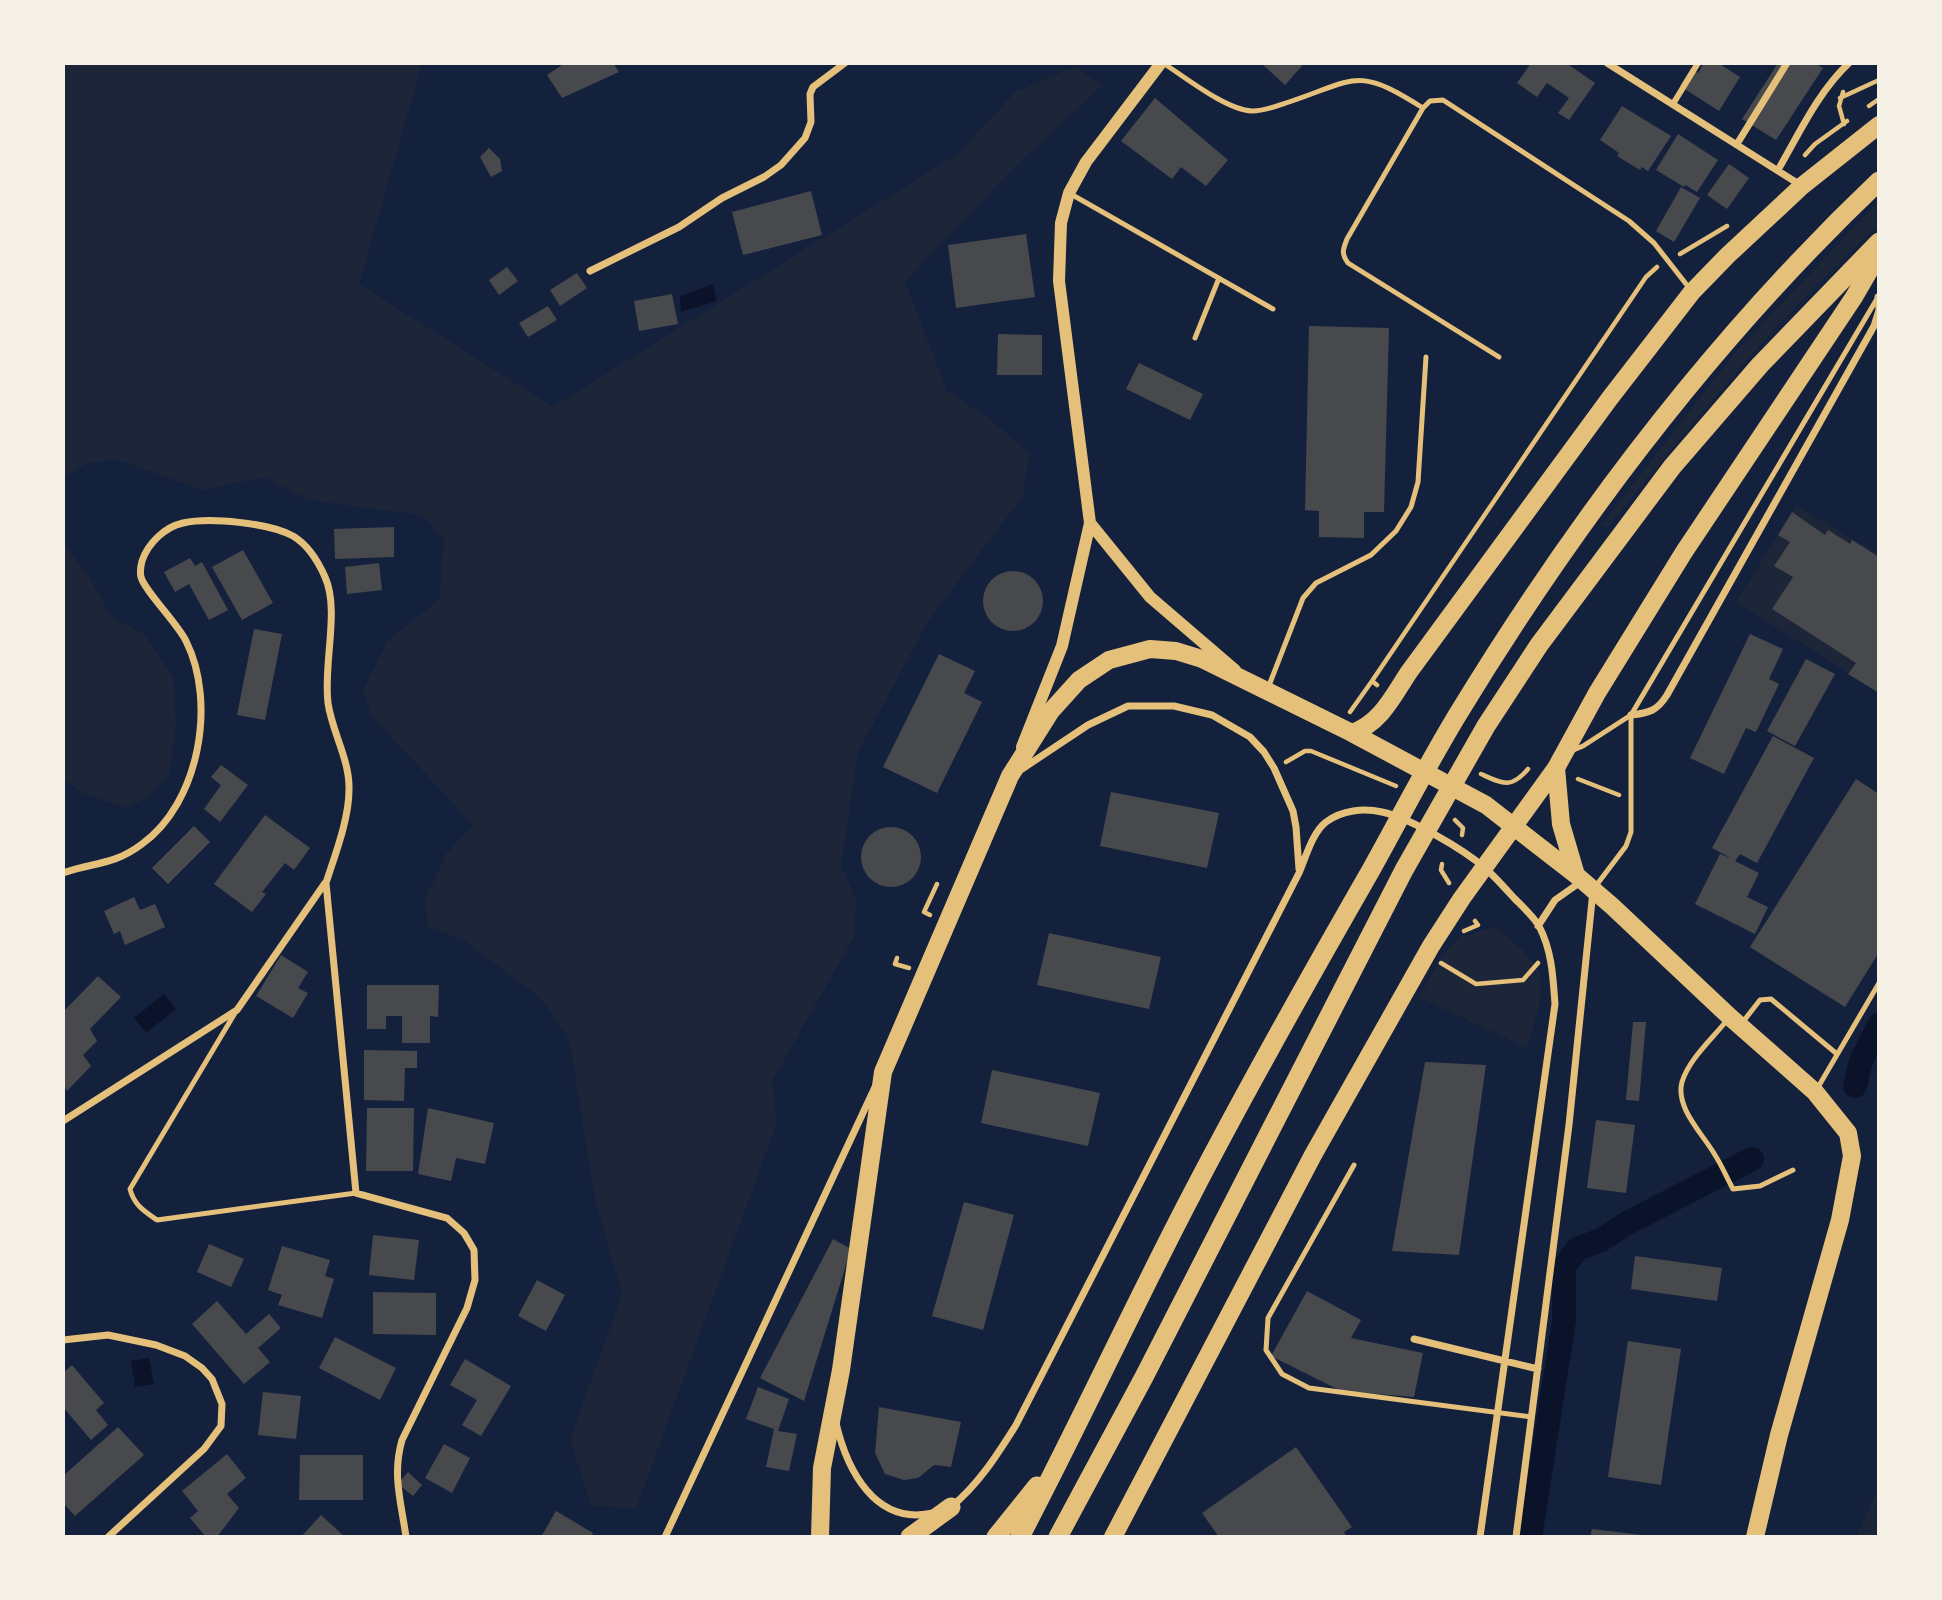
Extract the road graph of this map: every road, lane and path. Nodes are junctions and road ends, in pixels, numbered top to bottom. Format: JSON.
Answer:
{"nodes":[{"id":1,"x":845,"y":63,"type":"edge"},
{"id":2,"x":1162,"y":63,"type":"edge"},
{"id":3,"x":1607,"y":63,"type":"edge"},
{"id":4,"x":1698,"y":63,"type":"edge"},
{"id":5,"x":1787,"y":63,"type":"edge"},
{"id":6,"x":1849,"y":63,"type":"edge"},
{"id":7,"x":1879,"y":80,"type":"edge"},
{"id":8,"x":1673,"y":104,"type":"junction"},
{"id":9,"x":1423,"y":108,"type":"junction"},
{"id":10,"x":1811,"y":112,"type":"junction"},
{"id":11,"x":1879,"y":125,"type":"edge"},
{"id":12,"x":1737,"y":144,"type":"junction"},
{"id":13,"x":1778,"y":170,"type":"junction"},
{"id":14,"x":1879,"y":181,"type":"edge"},
{"id":15,"x":1802,"y":186,"type":"junction"},
{"id":16,"x":1069,"y":193,"type":"junction"},
{"id":17,"x":1879,"y":242,"type":"edge"},
{"id":18,"x":1879,"y":254,"type":"edge"},
{"id":19,"x":590,"y":271,"type":"dead end"},
{"id":20,"x":1219,"y":278,"type":"junction"},
{"id":21,"x":1692,"y":292,"type":"junction"},
{"id":22,"x":1878,"y":295,"type":"edge"},
{"id":23,"x":1273,"y":309,"type":"dead end"},
{"id":24,"x":1195,"y":338,"type":"dead end"},
{"id":25,"x":1426,"y":357,"type":"dead end"},
{"id":26,"x":1499,"y":357,"type":"dead end"},
{"id":27,"x":1090,"y":523,"type":"junction"},
{"id":28,"x":1371,"y":681,"type":"dead end"},
{"id":29,"x":1249,"y":682,"type":"junction"},
{"id":30,"x":1266,"y":691,"type":"junction"},
{"id":31,"x":1631,"y":715,"type":"junction"},
{"id":32,"x":1346,"y":731,"type":"junction"},
{"id":33,"x":1561,"y":761,"type":"junction"},
{"id":34,"x":1286,"y":762,"type":"dead end"},
{"id":35,"x":1010,"y":776,"type":"junction"},
{"id":36,"x":1578,"y":779,"type":"dead end"},
{"id":37,"x":1406,"y":790,"type":"dead end"},
{"id":38,"x":1633,"y":800,"type":"junction"},
{"id":39,"x":1450,"y":816,"type":"dead end"},
{"id":40,"x":1515,"y":827,"type":"junction"},
{"id":41,"x":1459,"y":838,"type":"dead end"},
{"id":42,"x":1442,"y":864,"type":"dead end"},
{"id":43,"x":1485,"y":868,"type":"junction"},
{"id":44,"x":63,"y":873,"type":"edge"},
{"id":45,"x":1299,"y":873,"type":"junction"},
{"id":46,"x":1584,"y":882,"type":"junction"},
{"id":47,"x":326,"y":883,"type":"junction"},
{"id":48,"x":1454,"y":889,"type":"dead end"},
{"id":49,"x":1475,"y":921,"type":"dead end"},
{"id":50,"x":1538,"y":926,"type":"junction"},
{"id":51,"x":1453,"y":936,"type":"dead end"},
{"id":52,"x":1548,"y":950,"type":"junction"},
{"id":53,"x":897,"y":958,"type":"dead end"},
{"id":54,"x":1433,"y":958,"type":"dead end"},
{"id":55,"x":902,"y":967,"type":"dead end"},
{"id":56,"x":1879,"y":983,"type":"edge"},
{"id":57,"x":237,"y":1010,"type":"junction"},
{"id":58,"x":1735,"y":1021,"type":"junction"},
{"id":59,"x":1836,"y":1054,"type":"junction"},
{"id":60,"x":883,"y":1072,"type":"junction"},
{"id":61,"x":1815,"y":1092,"type":"junction"},
{"id":62,"x":63,"y":1121,"type":"edge"},
{"id":63,"x":1354,"y":1165,"type":"dead end"},
{"id":64,"x":1793,"y":1170,"type":"dead end"},
{"id":65,"x":356,"y":1193,"type":"junction"},
{"id":66,"x":1414,"y":1339,"type":"dead end"},
{"id":67,"x":63,"y":1340,"type":"edge"},
{"id":68,"x":1505,"y":1360,"type":"junction"},
{"id":69,"x":1538,"y":1369,"type":"junction"},
{"id":70,"x":832,"y":1405,"type":"junction"},
{"id":71,"x":1498,"y":1412,"type":"junction"},
{"id":72,"x":1532,"y":1417,"type":"junction"},
{"id":73,"x":1066,"y":1450,"type":"junction"},
{"id":74,"x":951,"y":1507,"type":"junction"},
{"id":75,"x":108,"y":1537,"type":"edge"},
{"id":76,"x":406,"y":1537,"type":"edge"},
{"id":77,"x":665,"y":1537,"type":"edge"},
{"id":78,"x":820,"y":1537,"type":"edge"},
{"id":79,"x":910,"y":1537,"type":"edge"},
{"id":80,"x":996,"y":1537,"type":"edge"},
{"id":81,"x":1020,"y":1537,"type":"edge"},
{"id":82,"x":1059,"y":1537,"type":"edge"},
{"id":83,"x":1113,"y":1537,"type":"edge"},
{"id":84,"x":1480,"y":1537,"type":"edge"},
{"id":85,"x":1516,"y":1537,"type":"edge"},
{"id":86,"x":1755,"y":1537,"type":"edge"}],
"edges":[{"from":1,"to":19,"type":"street"},
{"from":2,"to":9,"type":"lane"},
{"from":2,"to":16,"type":"street"},
{"from":3,"to":8,"type":"street"},
{"from":4,"to":8,"type":"street"},
{"from":5,"to":12,"type":"street"},
{"from":6,"to":10,"type":"street"},
{"from":7,"to":10,"type":"path"},
{"from":8,"to":12,"type":"street"},
{"from":9,"to":21,"type":"lane"},
{"from":9,"to":26,"type":"lane"},
{"from":10,"to":13,"type":"street"},
{"from":11,"to":15,"type":"main road"},
{"from":12,"to":13,"type":"street"},
{"from":13,"to":15,"type":"street"},
{"from":14,"to":73,"type":"highway"},
{"from":15,"to":21,"type":"main road"},
{"from":16,"to":20,"type":"lane"},
{"from":16,"to":27,"type":"street"},
{"from":17,"to":82,"type":"highway"},
{"from":18,"to":33,"type":"main road"},
{"from":20,"to":23,"type":"lane"},
{"from":20,"to":24,"type":"lane"},
{"from":21,"to":32,"type":"main road"},
{"from":22,"to":31,"type":"lane"},
{"from":22,"to":31,"type":"street"},
{"from":25,"to":30,"type":"lane"},
{"from":27,"to":29,"type":"street"},
{"from":27,"to":35,"type":"street"},
{"from":28,"to":32,"type":"path"},
{"from":29,"to":30,"type":"main road"},
{"from":29,"to":35,"type":"main road"},
{"from":30,"to":32,"type":"main road"},
{"from":31,"to":33,"type":"lane"},
{"from":31,"to":38,"type":"lane"},
{"from":32,"to":40,"type":"main road"},
{"from":33,"to":40,"type":"main road"},
{"from":33,"to":46,"type":"main road"},
{"from":34,"to":37,"type":"path"},
{"from":35,"to":45,"type":"street"},
{"from":35,"to":60,"type":"main road"},
{"from":36,"to":38,"type":"path"},
{"from":38,"to":46,"type":"lane"},
{"from":39,"to":41,"type":"path"},
{"from":40,"to":43,"type":"main road"},
{"from":40,"to":46,"type":"main road"},
{"from":42,"to":48,"type":"path"},
{"from":43,"to":45,"type":"street"},
{"from":43,"to":50,"type":"street"},
{"from":43,"to":83,"type":"main road"},
{"from":44,"to":47,"type":"street"},
{"from":45,"to":74,"type":"street"},
{"from":46,"to":50,"type":"street"},
{"from":46,"to":58,"type":"main road"},
{"from":46,"to":69,"type":"street"},
{"from":47,"to":57,"type":"street"},
{"from":47,"to":65,"type":"street"},
{"from":49,"to":51,"type":"path"},
{"from":50,"to":52,"type":"street"},
{"from":52,"to":54,"type":"path"},
{"from":52,"to":68,"type":"street"},
{"from":53,"to":55,"type":"path"},
{"from":56,"to":59,"type":"lane"},
{"from":57,"to":62,"type":"street"},
{"from":57,"to":65,"type":"lane"},
{"from":58,"to":59,"type":"lane"},
{"from":58,"to":61,"type":"main road"},
{"from":58,"to":64,"type":"lane"},
{"from":59,"to":61,"type":"lane"},
{"from":60,"to":70,"type":"main road"},
{"from":60,"to":77,"type":"street"},
{"from":61,"to":86,"type":"main road"},
{"from":63,"to":71,"type":"lane"},
{"from":65,"to":76,"type":"street"},
{"from":66,"to":68,"type":"street"},
{"from":67,"to":75,"type":"street"},
{"from":68,"to":69,"type":"street"},
{"from":68,"to":71,"type":"street"},
{"from":69,"to":72,"type":"street"},
{"from":70,"to":74,"type":"street"},
{"from":70,"to":78,"type":"main road"},
{"from":71,"to":72,"type":"lane"},
{"from":71,"to":84,"type":"street"},
{"from":72,"to":85,"type":"street"},
{"from":73,"to":80,"type":"highway"},
{"from":73,"to":81,"type":"highway"},
{"from":74,"to":79,"type":"highway"}]}
